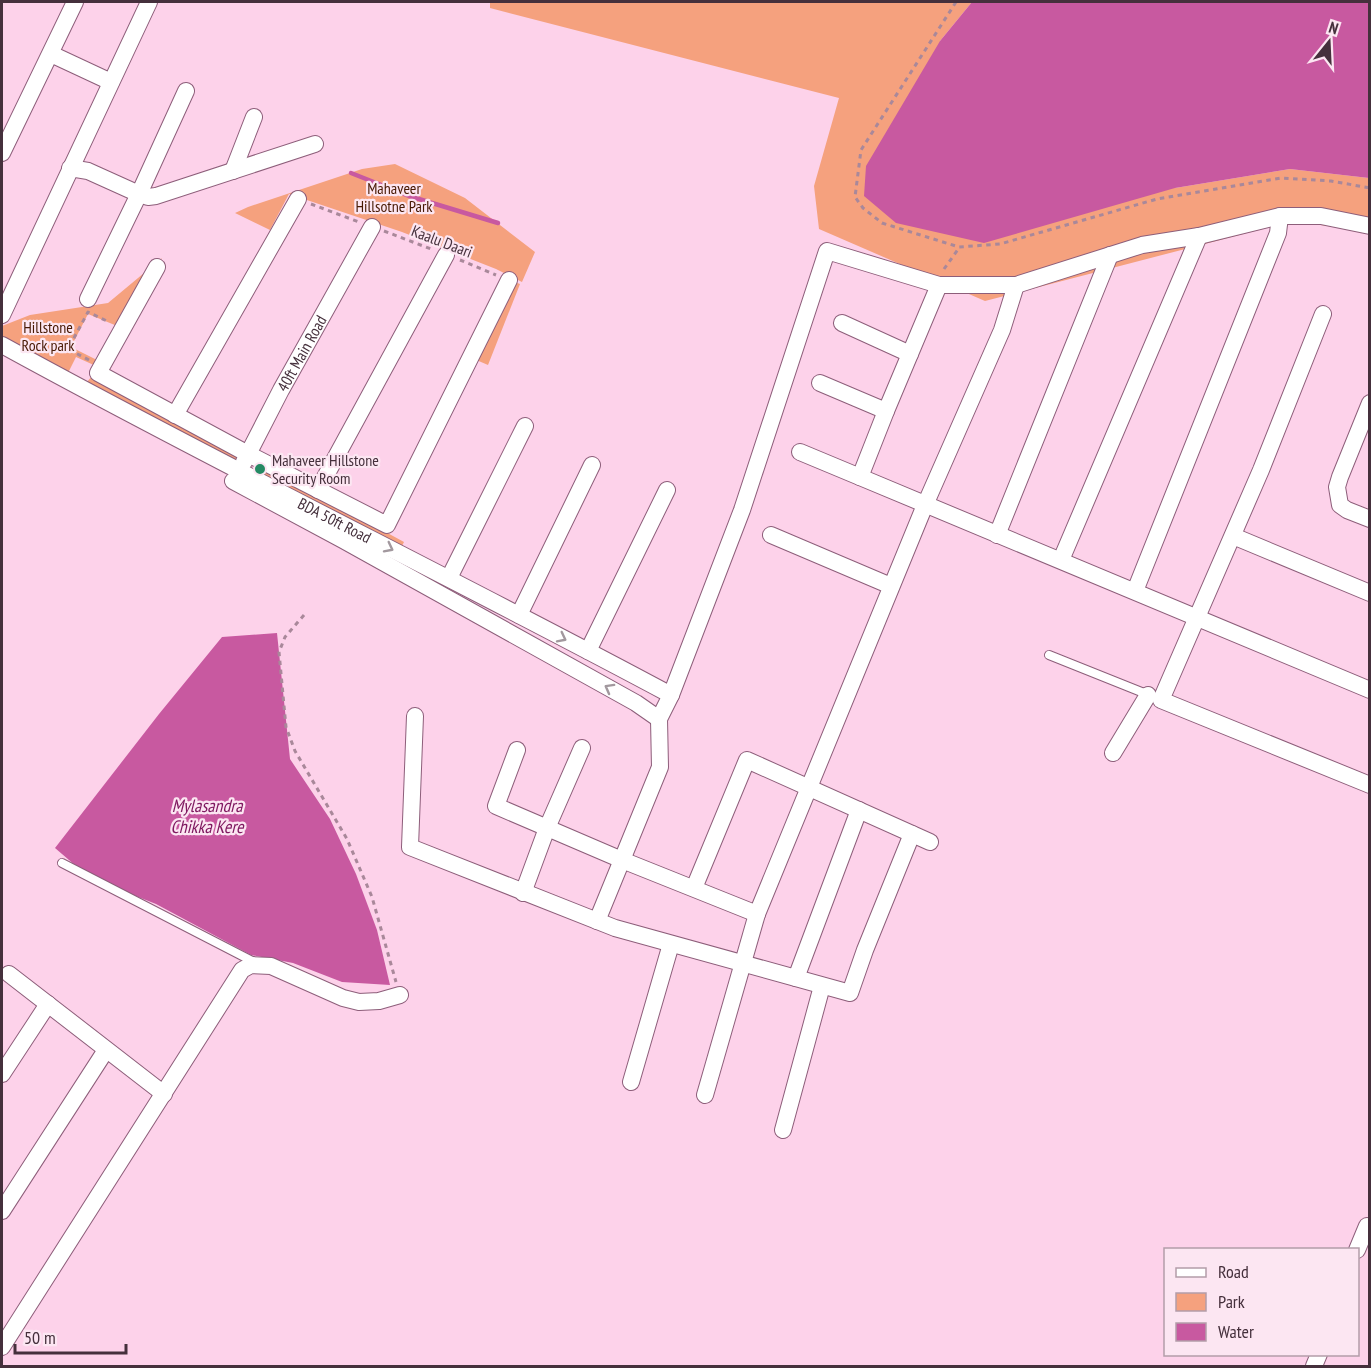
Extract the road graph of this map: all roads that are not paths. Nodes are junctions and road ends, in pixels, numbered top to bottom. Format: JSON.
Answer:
{"nodes":[{"id":1,"x":75,"y":2,"type":"edge"},
{"id":2,"x":149,"y":2,"type":"edge"},
{"id":3,"x":51,"y":54,"type":"junction"},
{"id":4,"x":111,"y":82,"type":"junction"},
{"id":5,"x":186,"y":90,"type":"dead end"},
{"id":6,"x":254,"y":117,"type":"dead end"},
{"id":7,"x":7,"y":128,"type":"edge"},
{"id":8,"x":315,"y":144,"type":"dead end"},
{"id":9,"x":2,"y":153,"type":"edge"},
{"id":10,"x":70,"y":168,"type":"junction"},
{"id":11,"x":233,"y":171,"type":"junction"},
{"id":12,"x":139,"y":194,"type":"junction"},
{"id":13,"x":298,"y":199,"type":"road end"},
{"id":14,"x":1280,"y":216,"type":"junction"},
{"id":15,"x":1370,"y":226,"type":"edge"},
{"id":16,"x":372,"y":227,"type":"road end"},
{"id":17,"x":1199,"y":236,"type":"junction"},
{"id":18,"x":446,"y":255,"type":"road end"},
{"id":19,"x":1110,"y":255,"type":"junction"},
{"id":20,"x":157,"y":267,"type":"dead end"},
{"id":21,"x":509,"y":280,"type":"road end"},
{"id":22,"x":937,"y":284,"type":"junction"},
{"id":23,"x":1016,"y":285,"type":"junction"},
{"id":24,"x":88,"y":299,"type":"dead end"},
{"id":25,"x":1323,"y":314,"type":"dead end"},
{"id":26,"x":2,"y":315,"type":"edge"},
{"id":27,"x":842,"y":323,"type":"dead end"},
{"id":28,"x":2,"y":345,"type":"edge"},
{"id":29,"x":910,"y":354,"type":"junction"},
{"id":30,"x":2,"y":357,"type":"edge"},
{"id":31,"x":820,"y":382,"type":"dead end"},
{"id":32,"x":1370,"y":403,"type":"edge"},
{"id":33,"x":886,"y":411,"type":"junction"},
{"id":34,"x":175,"y":415,"type":"junction"},
{"id":35,"x":525,"y":426,"type":"dead end"},
{"id":36,"x":1364,"y":434,"type":"edge"},
{"id":37,"x":800,"y":452,"type":"dead end"},
{"id":38,"x":248,"y":454,"type":"junction"},
{"id":39,"x":592,"y":465,"type":"dead end"},
{"id":40,"x":236,"y":477,"type":"junction"},
{"id":41,"x":860,"y":477,"type":"junction"},
{"id":42,"x":318,"y":490,"type":"junction"},
{"id":43,"x":667,"y":490,"type":"dead end"},
{"id":44,"x":925,"y":505,"type":"junction"},
{"id":45,"x":1370,"y":519,"type":"edge"},
{"id":46,"x":771,"y":535,"type":"dead end"},
{"id":47,"x":998,"y":535,"type":"junction"},
{"id":48,"x":1233,"y":536,"type":"junction"},
{"id":49,"x":1061,"y":560,"type":"junction"},
{"id":50,"x":449,"y":578,"type":"junction"},
{"id":51,"x":891,"y":586,"type":"junction"},
{"id":52,"x":1135,"y":591,"type":"junction"},
{"id":53,"x":1370,"y":593,"type":"edge"},
{"id":54,"x":519,"y":615,"type":"junction"},
{"id":55,"x":1198,"y":617,"type":"junction"},
{"id":56,"x":588,"y":651,"type":"junction"},
{"id":57,"x":1049,"y":655,"type":"dead end"},
{"id":58,"x":1370,"y":690,"type":"edge"},
{"id":59,"x":670,"y":695,"type":"junction"},
{"id":60,"x":1154,"y":698,"type":"junction"},
{"id":61,"x":415,"y":716,"type":"dead end"},
{"id":62,"x":659,"y":718,"type":"junction"},
{"id":63,"x":582,"y":748,"type":"dead end"},
{"id":64,"x":517,"y":750,"type":"dead end"},
{"id":65,"x":1113,"y":753,"type":"dead end"},
{"id":66,"x":1370,"y":785,"type":"edge"},
{"id":67,"x":808,"y":787,"type":"junction"},
{"id":68,"x":859,"y":810,"type":"junction"},
{"id":69,"x":547,"y":828,"type":"junction"},
{"id":70,"x":912,"y":834,"type":"junction"},
{"id":71,"x":930,"y":842,"type":"dead end"},
{"id":72,"x":622,"y":860,"type":"junction"},
{"id":73,"x":62,"y":863,"type":"dead end"},
{"id":74,"x":694,"y":888,"type":"junction"},
{"id":75,"x":524,"y":892,"type":"junction"},
{"id":76,"x":757,"y":914,"type":"junction"},
{"id":77,"x":597,"y":921,"type":"junction"},
{"id":78,"x":671,"y":944,"type":"junction"},
{"id":79,"x":742,"y":963,"type":"junction"},
{"id":80,"x":260,"y":964,"type":"junction"},
{"id":81,"x":9,"y":974,"type":"dead end"},
{"id":82,"x":796,"y":978,"type":"junction"},
{"id":83,"x":822,"y":986,"type":"junction"},
{"id":84,"x":400,"y":995,"type":"road end"},
{"id":85,"x":48,"y":1004,"type":"junction"},
{"id":86,"x":105,"y":1050,"type":"junction"},
{"id":87,"x":2,"y":1074,"type":"edge"},
{"id":88,"x":631,"y":1082,"type":"dead end"},
{"id":89,"x":164,"y":1094,"type":"junction"},
{"id":90,"x":705,"y":1095,"type":"dead end"},
{"id":91,"x":783,"y":1130,"type":"dead end"},
{"id":92,"x":2,"y":1210,"type":"edge"},
{"id":93,"x":1367,"y":1226,"type":"dead end"},
{"id":94,"x":1358,"y":1248,"type":"edge"},
{"id":95,"x":2,"y":1347,"type":"edge"}],
"edges":[{"from":1,"to":3,"type":"street"},
{"from":2,"to":4,"type":"street"},
{"from":3,"to":4,"type":"street"},
{"from":3,"to":7,"type":"street"},
{"from":4,"to":10,"type":"street"},
{"from":5,"to":12,"type":"street"},
{"from":6,"to":11,"type":"street"},
{"from":7,"to":9,"type":"street"},
{"from":8,"to":11,"type":"street"},
{"from":10,"to":12,"type":"street"},
{"from":10,"to":26,"type":"street"},
{"from":11,"to":12,"type":"street"},
{"from":12,"to":24,"type":"street"},
{"from":13,"to":34,"type":"street"},
{"from":14,"to":15,"type":"street"},
{"from":14,"to":17,"type":"street"},
{"from":14,"to":52,"type":"street"},
{"from":16,"to":38,"type":"street","name":"40ft Main Road"},
{"from":17,"to":19,"type":"street"},
{"from":17,"to":49,"type":"street"},
{"from":18,"to":42,"type":"street"},
{"from":19,"to":23,"type":"street"},
{"from":19,"to":47,"type":"street"},
{"from":20,"to":34,"type":"street"},
{"from":21,"to":42,"type":"street"},
{"from":22,"to":23,"type":"street"},
{"from":22,"to":29,"type":"street"},
{"from":22,"to":59,"type":"street"},
{"from":23,"to":44,"type":"street"},
{"from":25,"to":48,"type":"street"},
{"from":27,"to":29,"type":"street"},
{"from":28,"to":40,"type":"street","name":"BDA 50ft Road"},
{"from":29,"to":33,"type":"street"},
{"from":30,"to":40,"type":"street","name":"BDA 50ft Road"},
{"from":31,"to":33,"type":"street"},
{"from":32,"to":36,"type":"street"},
{"from":33,"to":41,"type":"street"},
{"from":34,"to":38,"type":"street"},
{"from":35,"to":50,"type":"street"},
{"from":36,"to":45,"type":"street"},
{"from":37,"to":41,"type":"street"},
{"from":38,"to":40,"type":"street","name":"40ft Main Road"},
{"from":38,"to":42,"type":"street"},
{"from":39,"to":54,"type":"street"},
{"from":40,"to":50,"type":"street","name":"BDA 50ft Road","one_way":true},
{"from":62,"to":40,"type":"street","name":"BDA 50ft Road","one_way":true},
{"from":41,"to":44,"type":"street"},
{"from":43,"to":56,"type":"street"},
{"from":44,"to":47,"type":"street"},
{"from":44,"to":51,"type":"street"},
{"from":46,"to":51,"type":"street"},
{"from":47,"to":49,"type":"street"},
{"from":48,"to":53,"type":"street"},
{"from":48,"to":55,"type":"street"},
{"from":49,"to":52,"type":"street"},
{"from":50,"to":54,"type":"street","name":"BDA 50ft Road"},
{"from":51,"to":67,"type":"street"},
{"from":52,"to":55,"type":"street"},
{"from":54,"to":56,"type":"street","name":"BDA 50ft Road","one_way":true},
{"from":55,"to":58,"type":"street"},
{"from":55,"to":60,"type":"street"},
{"from":56,"to":59,"type":"street","name":"BDA 50ft Road"},
{"from":57,"to":60,"type":"lane"},
{"from":59,"to":62,"type":"street"},
{"from":60,"to":65,"type":"street"},
{"from":60,"to":66,"type":"street"},
{"from":61,"to":75,"type":"street"},
{"from":62,"to":72,"type":"street"},
{"from":63,"to":69,"type":"street"},
{"from":64,"to":69,"type":"street"},
{"from":67,"to":68,"type":"street"},
{"from":67,"to":74,"type":"street"},
{"from":67,"to":76,"type":"street"},
{"from":68,"to":70,"type":"street"},
{"from":68,"to":82,"type":"street"},
{"from":69,"to":72,"type":"street"},
{"from":69,"to":75,"type":"street"},
{"from":70,"to":71,"type":"street"},
{"from":70,"to":83,"type":"street"},
{"from":72,"to":74,"type":"street"},
{"from":72,"to":77,"type":"street"},
{"from":73,"to":80,"type":"lane"},
{"from":74,"to":76,"type":"street"},
{"from":75,"to":77,"type":"street"},
{"from":76,"to":79,"type":"street"},
{"from":77,"to":78,"type":"street"},
{"from":78,"to":79,"type":"street"},
{"from":78,"to":88,"type":"street"},
{"from":79,"to":82,"type":"street"},
{"from":79,"to":90,"type":"street"},
{"from":80,"to":84,"type":"street"},
{"from":80,"to":89,"type":"street"},
{"from":81,"to":85,"type":"street"},
{"from":82,"to":83,"type":"street"},
{"from":83,"to":91,"type":"street"},
{"from":85,"to":86,"type":"street"},
{"from":85,"to":87,"type":"street"},
{"from":86,"to":89,"type":"street"},
{"from":86,"to":92,"type":"street"},
{"from":89,"to":95,"type":"street"},
{"from":93,"to":94,"type":"street"}]}
